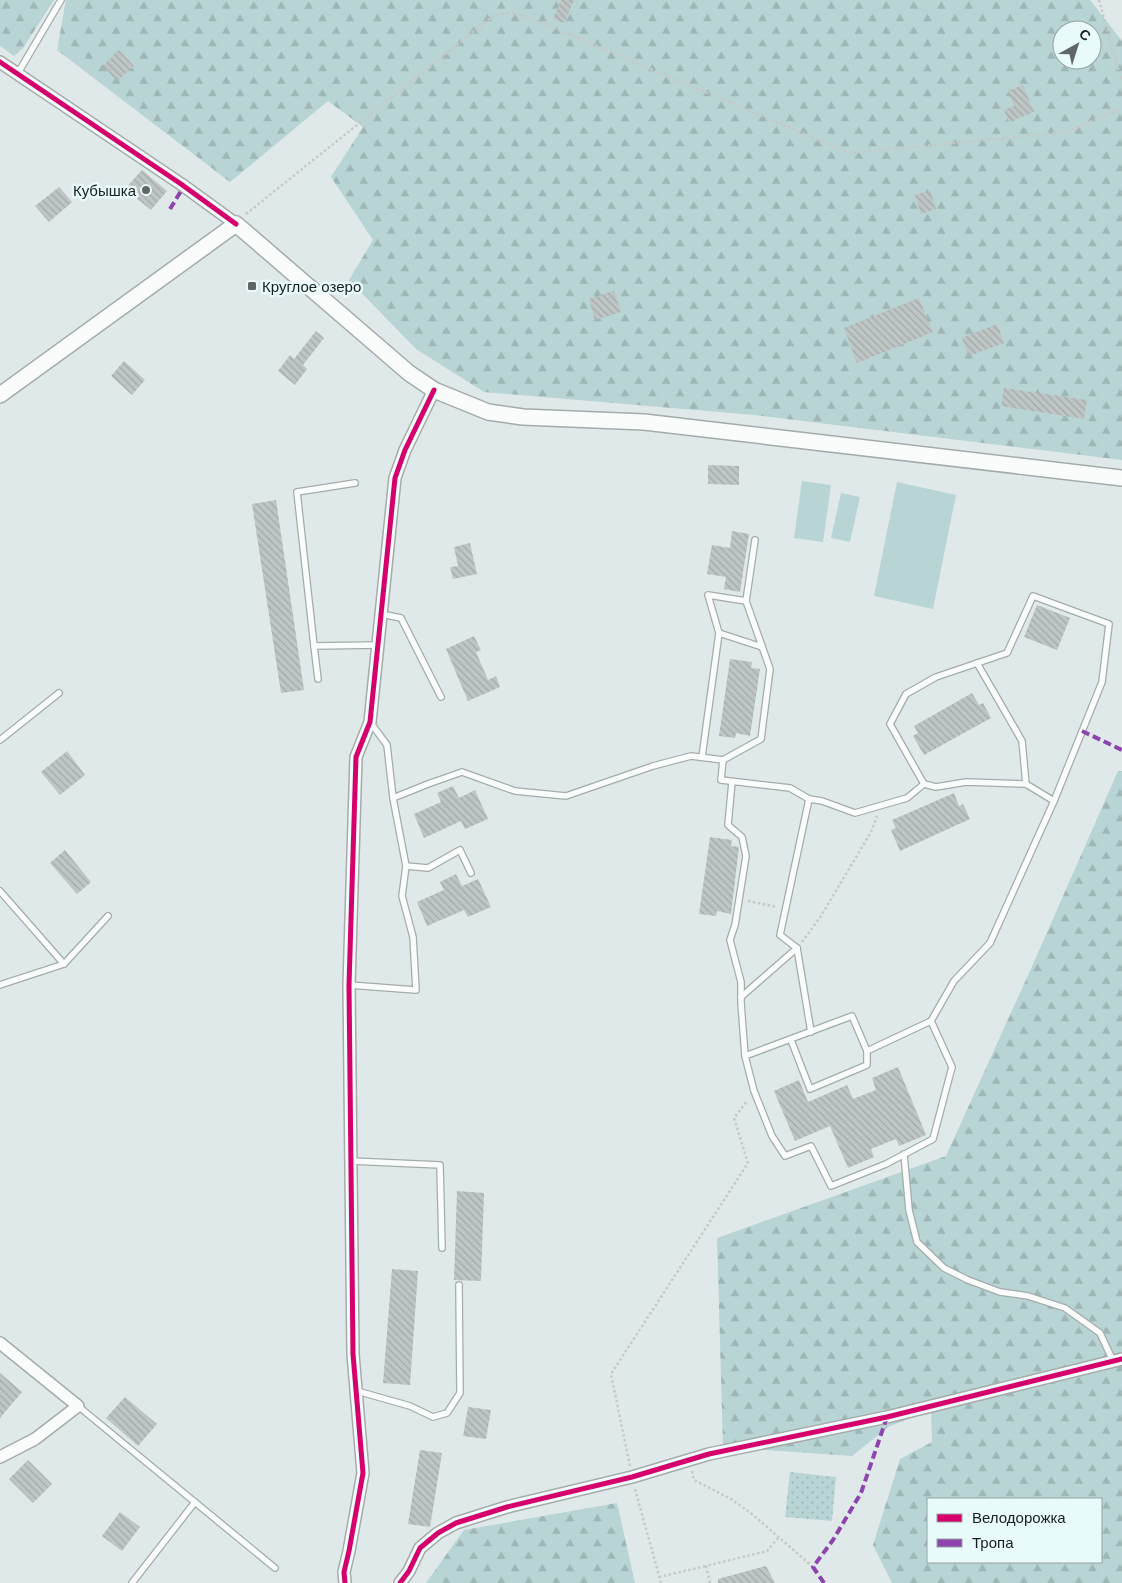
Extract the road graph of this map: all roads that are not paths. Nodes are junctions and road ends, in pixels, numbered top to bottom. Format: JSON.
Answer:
{"nodes":[{"id":1,"x":61,"y":0,"type":"edge"},
{"id":2,"x":0,"y":62,"type":"edge"},
{"id":3,"x":18,"y":73,"type":"junction"},
{"id":4,"x":236,"y":224,"type":"junction"},
{"id":5,"x":434,"y":390,"type":"junction"},
{"id":6,"x":0,"y":395,"type":"edge"},
{"id":7,"x":1122,"y":478,"type":"edge"},
{"id":8,"x":355,"y":484,"type":"dead end"},
{"id":9,"x":756,"y":540,"type":"dead end"},
{"id":10,"x":746,"y":601,"type":"junction"},
{"id":11,"x":381,"y":614,"type":"junction"},
{"id":12,"x":719,"y":633,"type":"junction"},
{"id":13,"x":378,"y":645,"type":"junction"},
{"id":14,"x":314,"y":646,"type":"junction"},
{"id":15,"x":762,"y":647,"type":"junction"},
{"id":16,"x":977,"y":663,"type":"junction"},
{"id":17,"x":318,"y":678,"type":"dead end"},
{"id":18,"x":59,"y":693,"type":"dead end"},
{"id":19,"x":442,"y":697,"type":"dead end"},
{"id":20,"x":370,"y":722,"type":"junction"},
{"id":21,"x":0,"y":740,"type":"edge"},
{"id":22,"x":702,"y":757,"type":"junction"},
{"id":23,"x":723,"y":760,"type":"junction"},
{"id":24,"x":732,"y":782,"type":"junction"},
{"id":25,"x":924,"y":784,"type":"junction"},
{"id":26,"x":1026,"y":784,"type":"junction"},
{"id":27,"x":393,"y":798,"type":"junction"},
{"id":28,"x":808,"y":799,"type":"junction"},
{"id":29,"x":1054,"y":801,"type":"junction"},
{"id":30,"x":406,"y":866,"type":"junction"},
{"id":31,"x":471,"y":873,"type":"dead end"},
{"id":32,"x":0,"y":891,"type":"edge"},
{"id":33,"x":108,"y":916,"type":"dead end"},
{"id":34,"x":797,"y":948,"type":"junction"},
{"id":35,"x":64,"y":964,"type":"junction"},
{"id":36,"x":0,"y":985,"type":"edge"},
{"id":37,"x":349,"y":985,"type":"junction"},
{"id":38,"x":741,"y":997,"type":"junction"},
{"id":39,"x":931,"y":1021,"type":"junction"},
{"id":40,"x":811,"y":1032,"type":"junction"},
{"id":41,"x":791,"y":1040,"type":"junction"},
{"id":42,"x":866,"y":1051,"type":"junction"},
{"id":43,"x":745,"y":1056,"type":"junction"},
{"id":44,"x":904,"y":1154,"type":"junction"},
{"id":45,"x":351,"y":1161,"type":"junction"},
{"id":46,"x":442,"y":1248,"type":"dead end"},
{"id":47,"x":459,"y":1285,"type":"dead end"},
{"id":48,"x":0,"y":1343,"type":"edge"},
{"id":49,"x":1117,"y":1360,"type":"edge"},
{"id":50,"x":357,"y":1391,"type":"junction"},
{"id":51,"x":78,"y":1406,"type":"junction"},
{"id":52,"x":0,"y":1457,"type":"edge"},
{"id":53,"x":195,"y":1502,"type":"junction"},
{"id":54,"x":275,"y":1568,"type":"dead end"},
{"id":55,"x":132,"y":1583,"type":"edge"},
{"id":56,"x":345,"y":1583,"type":"edge"},
{"id":57,"x":400,"y":1583,"type":"edge"}],
"edges":[{"from":1,"to":3,"type":"lane"},
{"from":2,"to":3,"type":"street"},
{"from":3,"to":4,"type":"street"},
{"from":4,"to":5,"type":"main road"},
{"from":4,"to":6,"type":"main road"},
{"from":5,"to":7,"type":"main road"},
{"from":5,"to":11,"type":"street"},
{"from":8,"to":14,"type":"lane"},
{"from":9,"to":10,"type":"lane"},
{"from":10,"to":12,"type":"lane"},
{"from":10,"to":15,"type":"lane"},
{"from":11,"to":13,"type":"street"},
{"from":11,"to":19,"type":"lane"},
{"from":12,"to":15,"type":"lane"},
{"from":12,"to":22,"type":"lane"},
{"from":13,"to":14,"type":"lane"},
{"from":13,"to":20,"type":"street"},
{"from":14,"to":17,"type":"lane"},
{"from":15,"to":23,"type":"lane"},
{"from":16,"to":25,"type":"lane"},
{"from":16,"to":26,"type":"lane"},
{"from":16,"to":29,"type":"lane"},
{"from":18,"to":21,"type":"lane"},
{"from":20,"to":27,"type":"lane"},
{"from":20,"to":37,"type":"street"},
{"from":22,"to":23,"type":"lane"},
{"from":22,"to":27,"type":"lane"},
{"from":23,"to":24,"type":"lane"},
{"from":24,"to":28,"type":"lane"},
{"from":24,"to":38,"type":"lane"},
{"from":25,"to":26,"type":"lane"},
{"from":25,"to":28,"type":"lane"},
{"from":26,"to":29,"type":"lane"},
{"from":27,"to":30,"type":"lane"},
{"from":28,"to":34,"type":"lane"},
{"from":29,"to":39,"type":"lane"},
{"from":30,"to":31,"type":"lane"},
{"from":30,"to":37,"type":"lane"},
{"from":32,"to":35,"type":"lane"},
{"from":33,"to":35,"type":"lane"},
{"from":34,"to":38,"type":"lane"},
{"from":34,"to":40,"type":"lane"},
{"from":35,"to":36,"type":"lane"},
{"from":37,"to":45,"type":"street"},
{"from":38,"to":43,"type":"lane"},
{"from":39,"to":42,"type":"lane"},
{"from":39,"to":44,"type":"lane"},
{"from":40,"to":41,"type":"lane"},
{"from":40,"to":42,"type":"lane"},
{"from":41,"to":42,"type":"lane"},
{"from":41,"to":43,"type":"lane"},
{"from":43,"to":44,"type":"lane"},
{"from":44,"to":49,"type":"lane"},
{"from":45,"to":46,"type":"lane"},
{"from":45,"to":50,"type":"street"},
{"from":47,"to":50,"type":"lane"},
{"from":48,"to":51,"type":"street"},
{"from":49,"to":57,"type":"street"},
{"from":50,"to":56,"type":"street"},
{"from":51,"to":52,"type":"street"},
{"from":51,"to":53,"type":"lane"},
{"from":53,"to":54,"type":"lane"},
{"from":53,"to":55,"type":"lane"}]}
